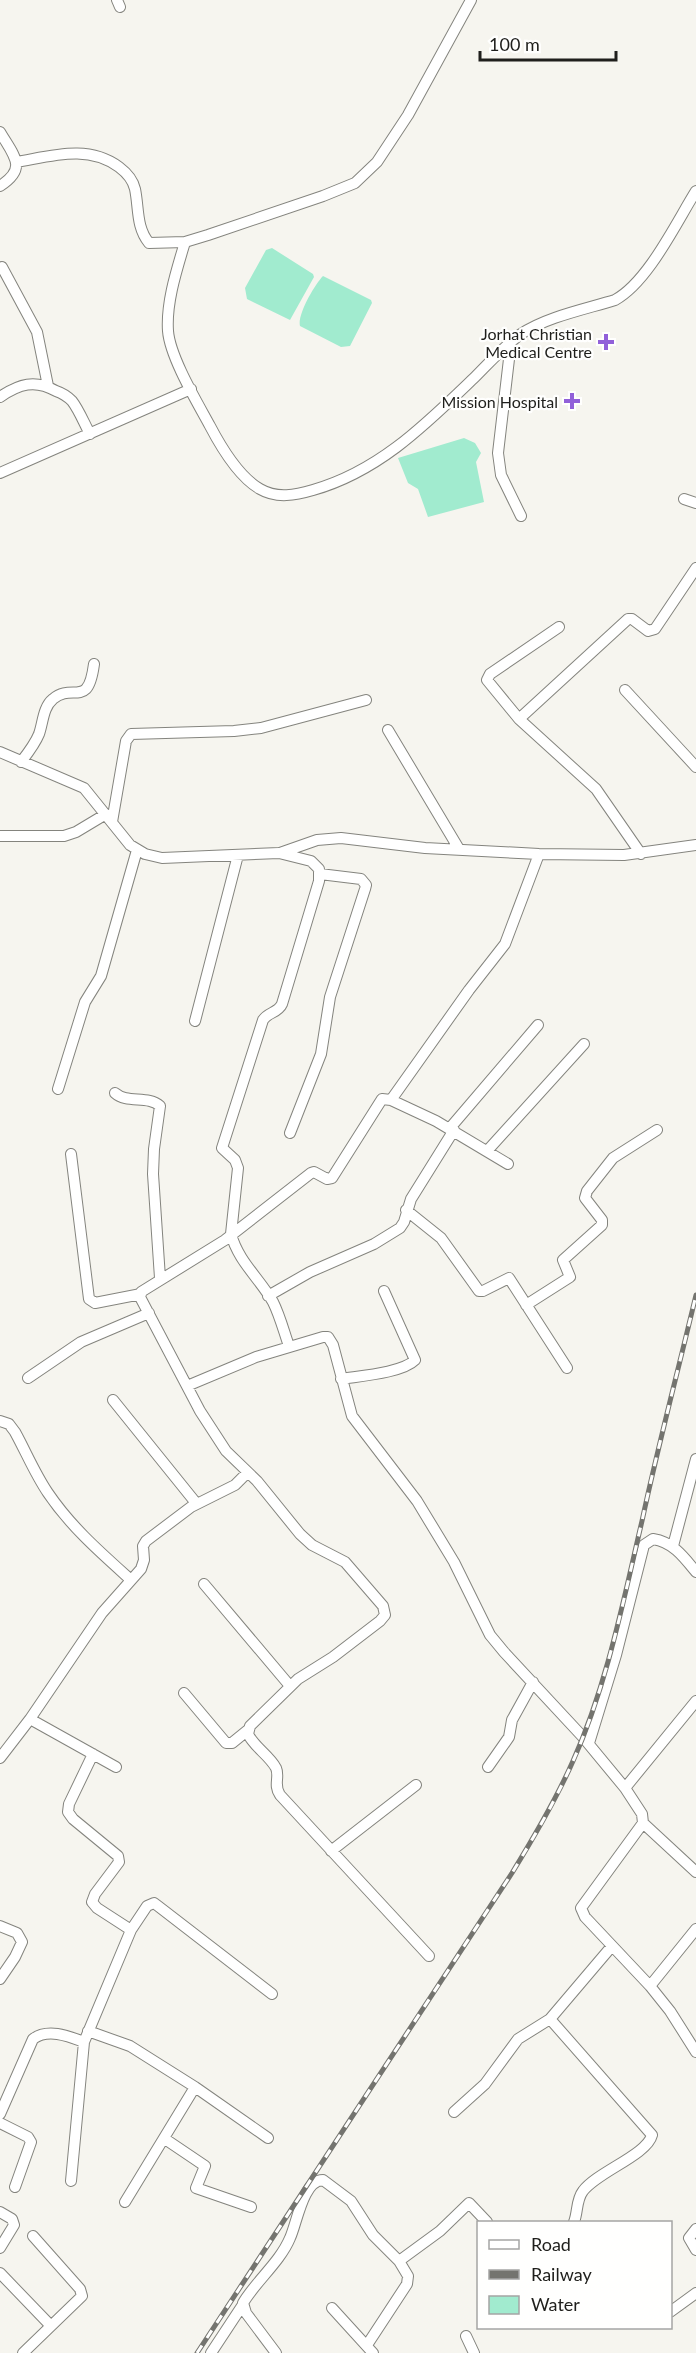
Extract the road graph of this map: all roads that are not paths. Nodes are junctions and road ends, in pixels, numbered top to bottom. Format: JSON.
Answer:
{"nodes":[{"id":1,"x":471,"y":0,"type":"edge"},
{"id":2,"x":0,"y":132,"type":"edge"},
{"id":3,"x":16,"y":162,"type":"junction"},
{"id":4,"x":0,"y":186,"type":"edge"},
{"id":5,"x":696,"y":190,"type":"edge"},
{"id":6,"x":185,"y":242,"type":"junction"},
{"id":7,"x":2,"y":267,"type":"dead end"},
{"id":8,"x":511,"y":342,"type":"junction"},
{"id":9,"x":48,"y":387,"type":"junction"},
{"id":10,"x":191,"y":389,"type":"junction"},
{"id":11,"x":0,"y":397,"type":"edge"},
{"id":12,"x":90,"y":434,"type":"junction"},
{"id":13,"x":0,"y":473,"type":"edge"},
{"id":14,"x":684,"y":499,"type":"dead end"},
{"id":15,"x":696,"y":503,"type":"edge"},
{"id":16,"x":521,"y":516,"type":"dead end"},
{"id":17,"x":696,"y":568,"type":"edge"},
{"id":18,"x":558,"y":627,"type":"dead end"},
{"id":19,"x":94,"y":664,"type":"dead end"},
{"id":20,"x":625,"y":690,"type":"dead end"},
{"id":21,"x":366,"y":700,"type":"dead end"},
{"id":22,"x":519,"y":719,"type":"junction"},
{"id":23,"x":388,"y":730,"type":"dead end"},
{"id":24,"x":0,"y":752,"type":"edge"},
{"id":25,"x":27,"y":765,"type":"junction"},
{"id":26,"x":696,"y":767,"type":"edge"},
{"id":27,"x":109,"y":818,"type":"junction"},
{"id":28,"x":0,"y":836,"type":"edge"},
{"id":29,"x":696,"y":844,"type":"edge"},
{"id":30,"x":459,"y":849,"type":"junction"},
{"id":31,"x":137,"y":850,"type":"junction"},
{"id":32,"x":279,"y":853,"type":"junction"},
{"id":33,"x":539,"y":854,"type":"junction"},
{"id":34,"x":640,"y":854,"type":"junction"},
{"id":35,"x":238,"y":855,"type":"junction"},
{"id":36,"x":320,"y":874,"type":"junction"},
{"id":37,"x":195,"y":1022,"type":"dead end"},
{"id":38,"x":538,"y":1025,"type":"dead end"},
{"id":39,"x":584,"y":1044,"type":"dead end"},
{"id":40,"x":58,"y":1089,"type":"dead end"},
{"id":41,"x":115,"y":1093,"type":"dead end"},
{"id":42,"x":391,"y":1100,"type":"junction"},
{"id":43,"x":452,"y":1129,"type":"junction"},
{"id":44,"x":657,"y":1130,"type":"dead end"},
{"id":45,"x":290,"y":1133,"type":"dead end"},
{"id":46,"x":487,"y":1151,"type":"junction"},
{"id":47,"x":71,"y":1154,"type":"dead end"},
{"id":48,"x":507,"y":1164,"type":"dead end"},
{"id":49,"x":406,"y":1210,"type":"junction"},
{"id":50,"x":231,"y":1234,"type":"junction"},
{"id":51,"x":160,"y":1278,"type":"junction"},
{"id":52,"x":384,"y":1291,"type":"dead end"},
{"id":53,"x":141,"y":1294,"type":"junction"},
{"id":54,"x":268,"y":1296,"type":"junction"},
{"id":55,"x":526,"y":1305,"type":"junction"},
{"id":56,"x":149,"y":1313,"type":"junction"},
{"id":57,"x":289,"y":1346,"type":"junction"},
{"id":58,"x":567,"y":1368,"type":"dead end"},
{"id":59,"x":28,"y":1378,"type":"dead end"},
{"id":60,"x":341,"y":1379,"type":"junction"},
{"id":61,"x":187,"y":1386,"type":"junction"},
{"id":62,"x":113,"y":1400,"type":"dead end"},
{"id":63,"x":0,"y":1421,"type":"edge"},
{"id":64,"x":696,"y":1459,"type":"edge"},
{"id":65,"x":247,"y":1473,"type":"junction"},
{"id":66,"x":196,"y":1503,"type":"junction"},
{"id":67,"x":673,"y":1546,"type":"junction"},
{"id":68,"x":696,"y":1572,"type":"edge"},
{"id":69,"x":131,"y":1580,"type":"junction"},
{"id":70,"x":204,"y":1584,"type":"dead end"},
{"id":71,"x":533,"y":1682,"type":"junction"},
{"id":72,"x":290,"y":1686,"type":"junction"},
{"id":73,"x":184,"y":1693,"type":"dead end"},
{"id":74,"x":696,"y":1701,"type":"edge"},
{"id":75,"x":30,"y":1719,"type":"junction"},
{"id":76,"x":248,"y":1730,"type":"junction"},
{"id":77,"x":589,"y":1743,"type":"junction"},
{"id":78,"x":93,"y":1754,"type":"junction"},
{"id":79,"x":0,"y":1758,"type":"edge"},
{"id":80,"x":116,"y":1767,"type":"dead end"},
{"id":81,"x":488,"y":1767,"type":"dead end"},
{"id":82,"x":416,"y":1785,"type":"dead end"},
{"id":83,"x":625,"y":1788,"type":"junction"},
{"id":84,"x":643,"y":1824,"type":"junction"},
{"id":85,"x":331,"y":1851,"type":"junction"},
{"id":86,"x":696,"y":1872,"type":"edge"},
{"id":87,"x":0,"y":1926,"type":"edge"},
{"id":88,"x":696,"y":1929,"type":"edge"},
{"id":89,"x":131,"y":1930,"type":"junction"},
{"id":90,"x":612,"y":1946,"type":"junction"},
{"id":91,"x":429,"y":1956,"type":"dead end"},
{"id":92,"x":0,"y":1978,"type":"edge"},
{"id":93,"x":651,"y":1986,"type":"junction"},
{"id":94,"x":272,"y":1994,"type":"dead end"},
{"id":95,"x":550,"y":2019,"type":"junction"},
{"id":96,"x":88,"y":2031,"type":"junction"},
{"id":97,"x":84,"y":2042,"type":"junction"},
{"id":98,"x":696,"y":2052,"type":"edge"},
{"id":99,"x":195,"y":2086,"type":"junction"},
{"id":100,"x":454,"y":2112,"type":"dead end"},
{"id":101,"x":0,"y":2114,"type":"edge"},
{"id":102,"x":0,"y":2124,"type":"edge"},
{"id":103,"x":268,"y":2138,"type":"dead end"},
{"id":104,"x":165,"y":2139,"type":"junction"},
{"id":105,"x":71,"y":2181,"type":"dead end"},
{"id":106,"x":15,"y":2187,"type":"dead end"},
{"id":107,"x":125,"y":2202,"type":"dead end"},
{"id":108,"x":251,"y":2207,"type":"dead end"},
{"id":109,"x":0,"y":2212,"type":"edge"},
{"id":110,"x":485,"y":2221,"type":"edge"},
{"id":111,"x":574,"y":2221,"type":"edge"},
{"id":112,"x":696,"y":2229,"type":"edge"},
{"id":113,"x":33,"y":2236,"type":"dead end"},
{"id":114,"x":0,"y":2248,"type":"edge"},
{"id":115,"x":696,"y":2250,"type":"edge"},
{"id":116,"x":399,"y":2261,"type":"junction"},
{"id":117,"x":0,"y":2272,"type":"edge"},
{"id":118,"x":696,"y":2293,"type":"edge"},
{"id":119,"x":242,"y":2306,"type":"junction"},
{"id":120,"x":332,"y":2308,"type":"dead end"},
{"id":121,"x":672,"y":2311,"type":"edge"},
{"id":122,"x":51,"y":2326,"type":"junction"},
{"id":123,"x":466,"y":2336,"type":"dead end"},
{"id":124,"x":370,"y":2349,"type":"edge"},
{"id":125,"x":214,"y":2352,"type":"edge"},
{"id":126,"x":23,"y":2353,"type":"edge"},
{"id":127,"x":276,"y":2353,"type":"edge"},
{"id":128,"x":474,"y":2353,"type":"edge"}],
"edges":[{"from":1,"to":6,"type":"street"},
{"from":2,"to":3,"type":"street"},
{"from":3,"to":4,"type":"street"},
{"from":3,"to":6,"type":"street"},
{"from":5,"to":8,"type":"street"},
{"from":6,"to":10,"type":"street"},
{"from":7,"to":9,"type":"street"},
{"from":8,"to":10,"type":"street"},
{"from":8,"to":16,"type":"street"},
{"from":9,"to":11,"type":"street"},
{"from":9,"to":12,"type":"street"},
{"from":10,"to":12,"type":"street"},
{"from":12,"to":13,"type":"street"},
{"from":14,"to":15,"type":"street"},
{"from":17,"to":22,"type":"street"},
{"from":18,"to":22,"type":"street"},
{"from":19,"to":25,"type":"street"},
{"from":20,"to":26,"type":"street"},
{"from":21,"to":27,"type":"street"},
{"from":22,"to":34,"type":"street"},
{"from":23,"to":30,"type":"street"},
{"from":24,"to":25,"type":"street"},
{"from":25,"to":27,"type":"street"},
{"from":27,"to":28,"type":"street"},
{"from":27,"to":31,"type":"street"},
{"from":29,"to":34,"type":"street"},
{"from":30,"to":32,"type":"street"},
{"from":30,"to":33,"type":"street"},
{"from":31,"to":35,"type":"street"},
{"from":31,"to":40,"type":"street"},
{"from":32,"to":35,"type":"street"},
{"from":32,"to":36,"type":"street"},
{"from":33,"to":34,"type":"street"},
{"from":33,"to":42,"type":"street"},
{"from":35,"to":37,"type":"street"},
{"from":36,"to":45,"type":"street"},
{"from":36,"to":50,"type":"street"},
{"from":38,"to":43,"type":"street"},
{"from":39,"to":46,"type":"street"},
{"from":41,"to":51,"type":"street"},
{"from":42,"to":43,"type":"street"},
{"from":42,"to":50,"type":"street"},
{"from":43,"to":46,"type":"street"},
{"from":43,"to":49,"type":"street"},
{"from":44,"to":55,"type":"street"},
{"from":46,"to":48,"type":"street"},
{"from":47,"to":53,"type":"street"},
{"from":49,"to":54,"type":"street"},
{"from":49,"to":55,"type":"street"},
{"from":50,"to":51,"type":"street"},
{"from":50,"to":54,"type":"street"},
{"from":51,"to":53,"type":"street"},
{"from":52,"to":60,"type":"street"},
{"from":53,"to":56,"type":"street"},
{"from":54,"to":57,"type":"street"},
{"from":55,"to":58,"type":"street"},
{"from":56,"to":59,"type":"street"},
{"from":56,"to":61,"type":"street"},
{"from":57,"to":60,"type":"street"},
{"from":57,"to":61,"type":"street"},
{"from":60,"to":71,"type":"street"},
{"from":61,"to":65,"type":"street"},
{"from":62,"to":66,"type":"street"},
{"from":63,"to":69,"type":"street"},
{"from":64,"to":67,"type":"street"},
{"from":65,"to":66,"type":"street"},
{"from":65,"to":72,"type":"street"},
{"from":66,"to":69,"type":"street"},
{"from":67,"to":68,"type":"street"},
{"from":67,"to":77,"type":"street"},
{"from":69,"to":75,"type":"street"},
{"from":70,"to":72,"type":"street"},
{"from":71,"to":77,"type":"street"},
{"from":71,"to":81,"type":"street"},
{"from":72,"to":76,"type":"street"},
{"from":73,"to":76,"type":"street"},
{"from":74,"to":83,"type":"street"},
{"from":75,"to":78,"type":"street"},
{"from":75,"to":79,"type":"street"},
{"from":76,"to":85,"type":"street"},
{"from":77,"to":83,"type":"street"},
{"from":78,"to":80,"type":"street"},
{"from":78,"to":89,"type":"street"},
{"from":82,"to":85,"type":"street"},
{"from":83,"to":84,"type":"street"},
{"from":84,"to":86,"type":"street"},
{"from":84,"to":90,"type":"street"},
{"from":85,"to":91,"type":"street"},
{"from":87,"to":92,"type":"street"},
{"from":88,"to":93,"type":"street"},
{"from":89,"to":94,"type":"street"},
{"from":89,"to":96,"type":"street"},
{"from":90,"to":93,"type":"street"},
{"from":90,"to":95,"type":"street"},
{"from":93,"to":98,"type":"street"},
{"from":95,"to":100,"type":"street"},
{"from":95,"to":111,"type":"street"},
{"from":96,"to":97,"type":"street"},
{"from":96,"to":99,"type":"street"},
{"from":97,"to":101,"type":"street"},
{"from":97,"to":105,"type":"street"},
{"from":99,"to":103,"type":"street"},
{"from":99,"to":104,"type":"street"},
{"from":102,"to":106,"type":"street"},
{"from":104,"to":107,"type":"street"},
{"from":104,"to":108,"type":"street"},
{"from":109,"to":114,"type":"street"},
{"from":110,"to":116,"type":"street"},
{"from":112,"to":115,"type":"street"},
{"from":113,"to":122,"type":"street"},
{"from":116,"to":119,"type":"street"},
{"from":116,"to":124,"type":"street"},
{"from":117,"to":122,"type":"street"},
{"from":118,"to":121,"type":"street"},
{"from":119,"to":125,"type":"street"},
{"from":119,"to":127,"type":"street"},
{"from":120,"to":124,"type":"street"},
{"from":122,"to":126,"type":"street"},
{"from":123,"to":128,"type":"street"}]}
